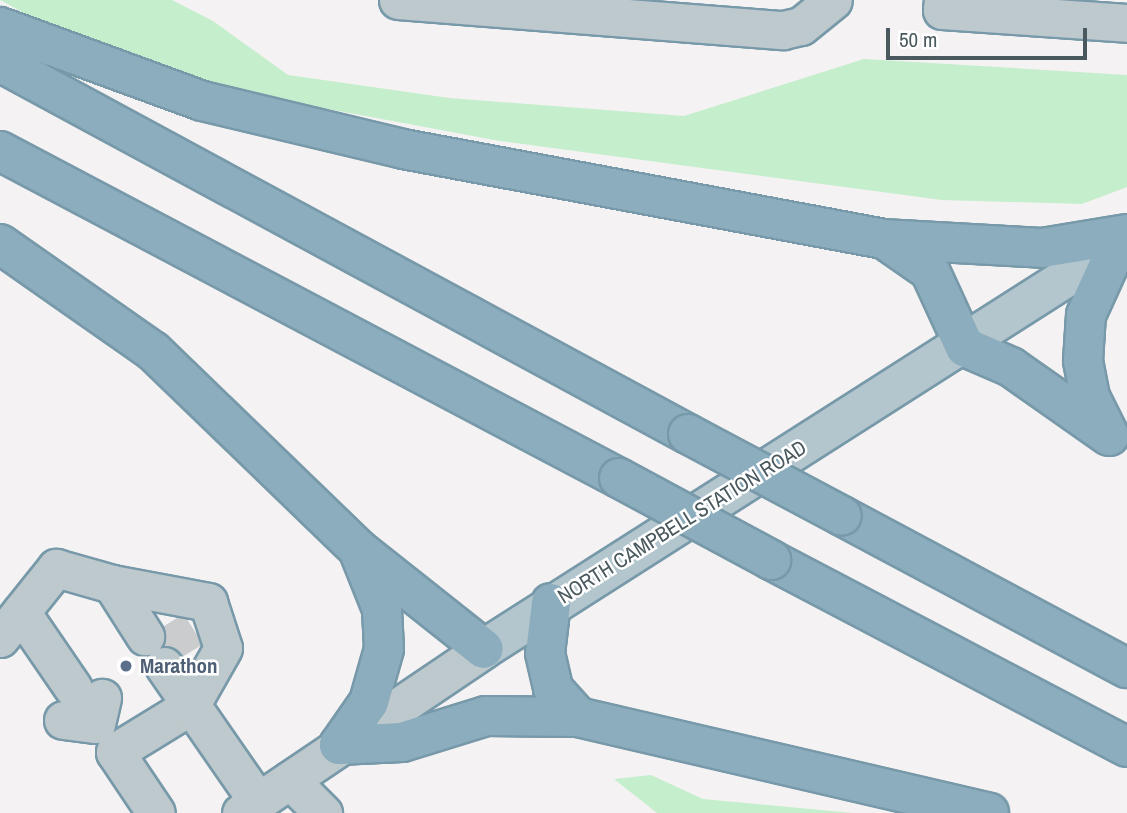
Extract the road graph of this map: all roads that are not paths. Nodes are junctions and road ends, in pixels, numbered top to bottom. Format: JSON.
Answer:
{"nodes":[{"id":1,"x":398,"y":0,"type":"edge"},
{"id":2,"x":833,"y":0,"type":"edge"},
{"id":3,"x":943,"y":0,"type":"edge"},
{"id":4,"x":1127,"y":23,"type":"edge"},
{"id":5,"x":0,"y":27,"type":"edge"},
{"id":6,"x":0,"y":62,"type":"edge"},
{"id":7,"x":0,"y":151,"type":"edge"},
{"id":8,"x":883,"y":239,"type":"junction"},
{"id":9,"x":1124,"y":240,"type":"edge"},
{"id":10,"x":0,"y":244,"type":"edge"},
{"id":11,"x":965,"y":347,"type":"junction"},
{"id":12,"x":1118,"y":444,"type":"edge"},
{"id":13,"x":359,"y":550,"type":"junction"},
{"id":14,"x":112,"y":584,"type":"junction"},
{"id":15,"x":148,"y":592,"type":"junction"},
{"id":16,"x":551,"y":603,"type":"junction"},
{"id":17,"x":10,"y":625,"type":"edge"},
{"id":18,"x":484,"y":649,"type":"junction"},
{"id":19,"x":172,"y":663,"type":"junction"},
{"id":20,"x":1127,"y":668,"type":"edge"},
{"id":21,"x":82,"y":704,"type":"junction"},
{"id":22,"x":578,"y":717,"type":"junction"},
{"id":23,"x":339,"y":746,"type":"junction"},
{"id":24,"x":1127,"y":747,"type":"edge"},
{"id":25,"x":290,"y":780,"type":"junction"},
{"id":26,"x":249,"y":807,"type":"edge"},
{"id":27,"x":156,"y":813,"type":"edge"},
{"id":28,"x":323,"y":813,"type":"edge"},
{"id":29,"x":989,"y":813,"type":"edge"}],
"edges":[{"from":1,"to":2,"type":"street"},
{"from":3,"to":4,"type":"street"},
{"from":5,"to":8,"type":"highway"},
{"from":6,"to":20,"type":"highway","bridge":true},
{"from":7,"to":24,"type":"highway","bridge":true},
{"from":8,"to":9,"type":"highway"},
{"from":8,"to":11,"type":"highway"},
{"from":9,"to":11,"type":"main road","name":"NORTH CAMPBELL STATION ROAD"},
{"from":9,"to":12,"type":"highway"},
{"from":10,"to":13,"type":"highway"},
{"from":11,"to":12,"type":"highway"},
{"from":11,"to":16,"type":"main road","name":"NORTH CAMPBELL STATION ROAD"},
{"from":13,"to":18,"type":"highway"},
{"from":13,"to":23,"type":"highway"},
{"from":14,"to":15,"type":"street"},
{"from":14,"to":17,"type":"street"},
{"from":14,"to":19,"type":"street"},
{"from":15,"to":19,"type":"street"},
{"from":15,"to":19,"type":"street"},
{"from":16,"to":18,"type":"main road","name":"NORTH CAMPBELL STATION ROAD"},
{"from":16,"to":22,"type":"highway"},
{"from":17,"to":21,"type":"street"},
{"from":18,"to":23,"type":"street","name":"NORTH CAMPBELL STATION ROAD"},
{"from":19,"to":21,"type":"street"},
{"from":19,"to":26,"type":"street"},
{"from":21,"to":27,"type":"street"},
{"from":22,"to":23,"type":"highway"},
{"from":22,"to":29,"type":"highway"},
{"from":23,"to":25,"type":"street","name":"NORTH CAMPBELL STATION ROAD"},
{"from":25,"to":26,"type":"street","name":"NORTH CAMPBELL STATION ROAD"},
{"from":25,"to":28,"type":"street"}]}
